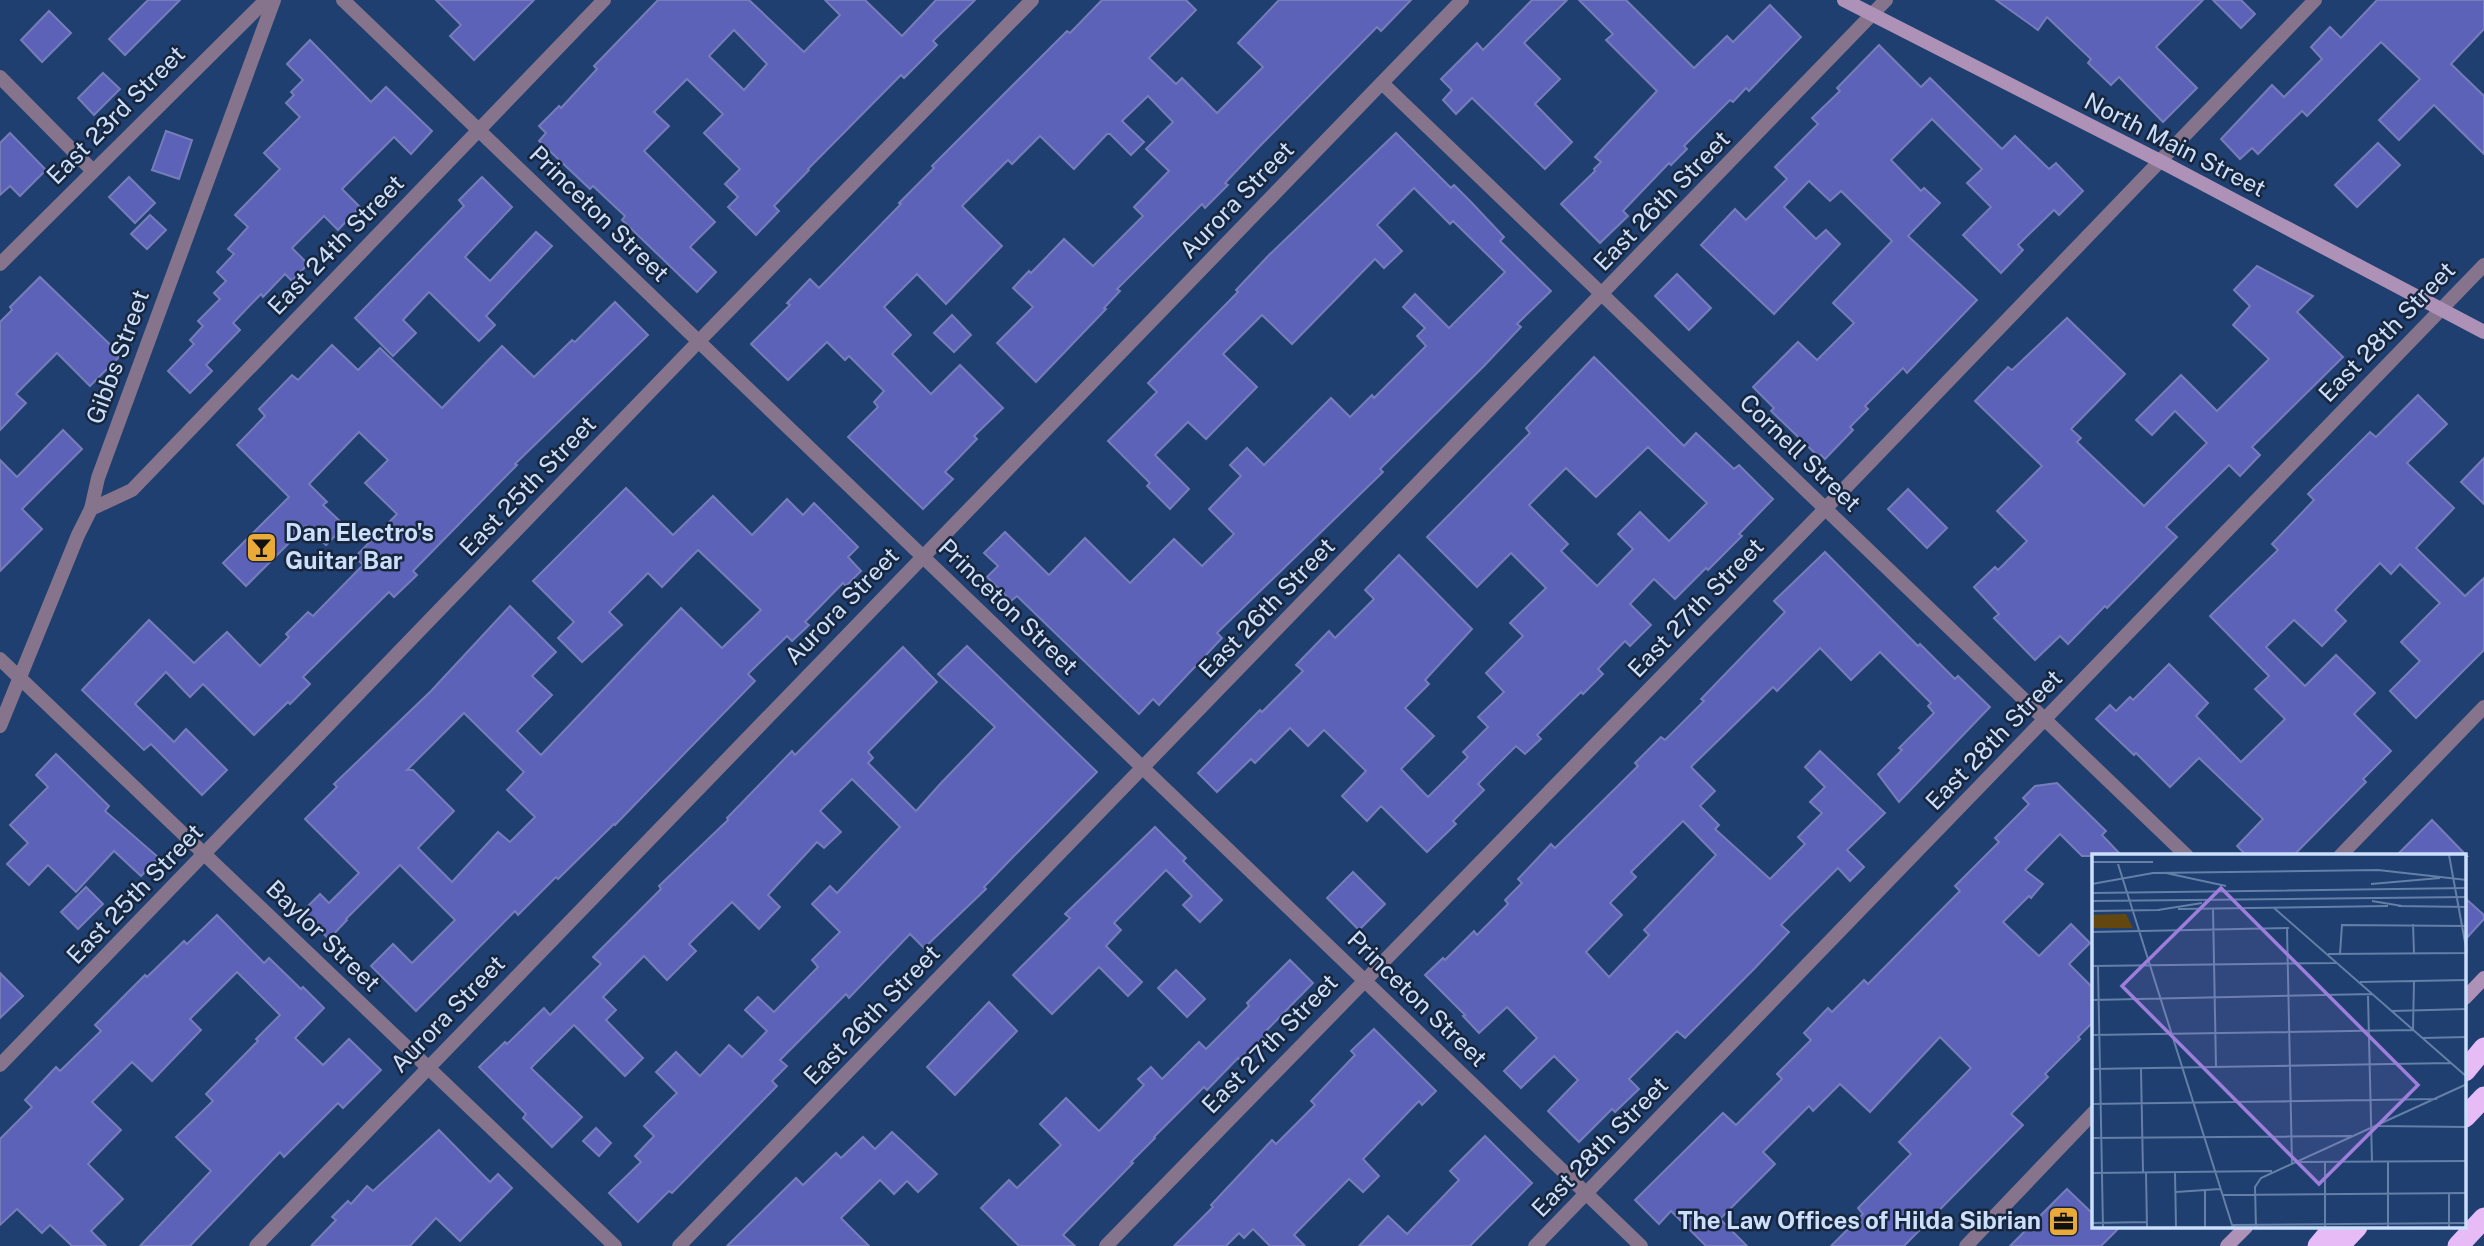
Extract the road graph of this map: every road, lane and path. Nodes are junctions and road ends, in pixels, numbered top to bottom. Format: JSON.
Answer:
{"nodes":[{"id":1,"x":266,"y":0,"type":"edge"},
{"id":2,"x":274,"y":0,"type":"edge"},
{"id":3,"x":343,"y":0,"type":"edge"},
{"id":4,"x":604,"y":0,"type":"edge"},
{"id":5,"x":1032,"y":0,"type":"edge"},
{"id":6,"x":1462,"y":0,"type":"edge"},
{"id":7,"x":1844,"y":0,"type":"edge"},
{"id":8,"x":1886,"y":0,"type":"edge"},
{"id":9,"x":2315,"y":0,"type":"edge"},
{"id":10,"x":1872,"y":15,"type":"junction"},
{"id":11,"x":0,"y":77,"type":"edge"},
{"id":12,"x":1382,"y":83,"type":"junction"},
{"id":13,"x":479,"y":130,"type":"junction"},
{"id":14,"x":2160,"y":161,"type":"junction"},
{"id":15,"x":92,"y":170,"type":"junction"},
{"id":16,"x":0,"y":264,"type":"edge"},
{"id":17,"x":2484,"y":265,"type":"edge"},
{"id":18,"x":1602,"y":295,"type":"junction"},
{"id":19,"x":2440,"y":310,"type":"junction"},
{"id":20,"x":2484,"y":332,"type":"edge"},
{"id":21,"x":699,"y":341,"type":"junction"},
{"id":22,"x":91,"y":509,"type":"junction"},
{"id":23,"x":1825,"y":509,"type":"junction"},
{"id":24,"x":922,"y":556,"type":"junction"},
{"id":25,"x":0,"y":659,"type":"edge"},
{"id":26,"x":19,"y":677,"type":"junction"},
{"id":27,"x":2484,"y":707,"type":"edge"},
{"id":28,"x":2045,"y":719,"type":"junction"},
{"id":29,"x":0,"y":726,"type":"edge"},
{"id":30,"x":1143,"y":768,"type":"junction"},
{"id":31,"x":2185,"y":854,"type":"edge"},
{"id":32,"x":2342,"y":854,"type":"edge"},
{"id":33,"x":205,"y":855,"type":"junction"},
{"id":34,"x":2484,"y":978,"type":"edge"},
{"id":35,"x":1364,"y":981,"type":"junction"},
{"id":36,"x":2466,"y":997,"type":"edge"},
{"id":37,"x":2484,"y":1048,"type":"edge"},
{"id":38,"x":0,"y":1065,"type":"edge"},
{"id":39,"x":428,"y":1068,"type":"junction"},
{"id":40,"x":2466,"y":1070,"type":"edge"},
{"id":41,"x":2484,"y":1097,"type":"edge"},
{"id":42,"x":2092,"y":1114,"type":"edge"},
{"id":43,"x":2466,"y":1116,"type":"edge"},
{"id":44,"x":1587,"y":1194,"type":"junction"},
{"id":45,"x":2484,"y":1218,"type":"edge"},
{"id":46,"x":2245,"y":1228,"type":"edge"},
{"id":47,"x":2333,"y":1228,"type":"edge"},
{"id":48,"x":2356,"y":1228,"type":"edge"},
{"id":49,"x":256,"y":1246,"type":"edge"},
{"id":50,"x":615,"y":1246,"type":"edge"},
{"id":51,"x":679,"y":1246,"type":"edge"},
{"id":52,"x":1106,"y":1246,"type":"edge"},
{"id":53,"x":1535,"y":1246,"type":"edge"},
{"id":54,"x":1640,"y":1246,"type":"edge"},
{"id":55,"x":1966,"y":1246,"type":"edge"},
{"id":56,"x":2227,"y":1246,"type":"edge"},
{"id":57,"x":2318,"y":1246,"type":"edge"},
{"id":58,"x":2339,"y":1246,"type":"edge"},
{"id":59,"x":2458,"y":1246,"type":"edge"}],
"edges":[{"from":1,"to":15,"type":"street","name":"East 23rd Street"},
{"from":2,"to":22,"type":"street","name":"Gibbs Street"},
{"from":3,"to":13,"type":"street","name":"Princeton Street"},
{"from":4,"to":13,"type":"street","name":"East 24th Street"},
{"from":5,"to":21,"type":"street","name":"East 25th Street"},
{"from":6,"to":12,"type":"street","name":"Aurora Street"},
{"from":7,"to":10,"type":"main road","name":"North Main Street"},
{"from":8,"to":10,"type":"street","name":"East 26th Street"},
{"from":9,"to":14,"type":"street","name":"East 27th Street"},
{"from":10,"to":14,"type":"main road","name":"North Main Street"},
{"from":10,"to":18,"type":"street","name":"East 26th Street"},
{"from":11,"to":15,"type":"street"},
{"from":12,"to":18,"type":"street","name":"Cornell Street"},
{"from":12,"to":24,"type":"street","name":"Aurora Street"},
{"from":13,"to":21,"type":"street","name":"Princeton Street"},
{"from":13,"to":22,"type":"street","name":"East 24th Street"},
{"from":14,"to":19,"type":"main road","name":"North Main Street"},
{"from":14,"to":23,"type":"street","name":"East 27th Street"},
{"from":15,"to":16,"type":"street","name":"East 23rd Street"},
{"from":17,"to":19,"type":"street","name":"East 28th Street"},
{"from":18,"to":23,"type":"street","name":"Cornell Street"},
{"from":18,"to":30,"type":"street","name":"East 26th Street"},
{"from":19,"to":20,"type":"main road","name":"North Main Street"},
{"from":19,"to":28,"type":"street","name":"East 28th Street"},
{"from":21,"to":24,"type":"street","name":"Princeton Street"},
{"from":21,"to":33,"type":"street","name":"East 25th Street"},
{"from":22,"to":26,"type":"street","name":"Gibbs Street"},
{"from":23,"to":28,"type":"street","name":"Cornell Street"},
{"from":23,"to":35,"type":"street","name":"East 27th Street"},
{"from":24,"to":30,"type":"street","name":"Princeton Street"},
{"from":24,"to":39,"type":"street","name":"Aurora Street"},
{"from":25,"to":26,"type":"street","name":"Baylor Street"},
{"from":26,"to":29,"type":"street","name":"Gibbs Street"},
{"from":26,"to":33,"type":"street","name":"Baylor Street"},
{"from":27,"to":32,"type":"street"},
{"from":28,"to":31,"type":"street","name":"Cornell Street"},
{"from":28,"to":44,"type":"street","name":"East 28th Street"},
{"from":30,"to":35,"type":"street","name":"Princeton Street"},
{"from":30,"to":51,"type":"street","name":"East 26th Street"},
{"from":33,"to":38,"type":"street","name":"East 25th Street"},
{"from":33,"to":39,"type":"street","name":"Baylor Street"},
{"from":34,"to":36,"type":"main road"},
{"from":35,"to":44,"type":"street","name":"Princeton Street"},
{"from":35,"to":52,"type":"street","name":"East 27th Street"},
{"from":37,"to":40,"type":"highway"},
{"from":39,"to":49,"type":"street","name":"Aurora Street"},
{"from":39,"to":50,"type":"street","name":"Baylor Street"},
{"from":41,"to":43,"type":"highway"},
{"from":42,"to":55,"type":"street"},
{"from":44,"to":53,"type":"street","name":"East 28th Street"},
{"from":44,"to":54,"type":"street","name":"Princeton Street"},
{"from":45,"to":59,"type":"highway"},
{"from":46,"to":56,"type":"main road"},
{"from":47,"to":57,"type":"highway"},
{"from":48,"to":58,"type":"highway"}]}
